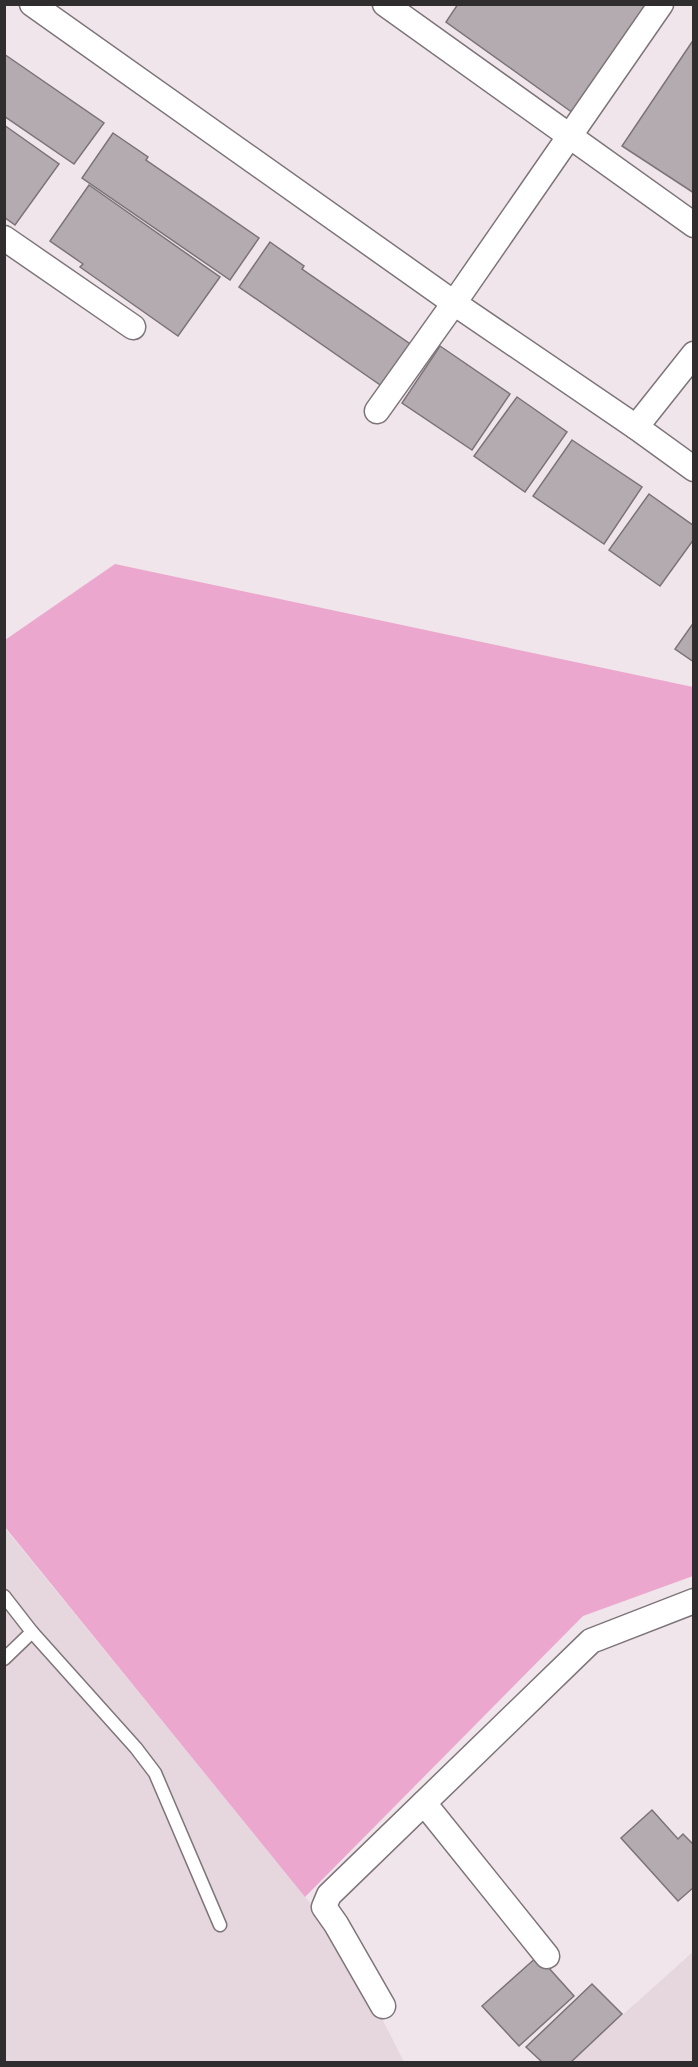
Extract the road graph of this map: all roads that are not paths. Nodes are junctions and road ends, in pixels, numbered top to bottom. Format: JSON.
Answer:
{"nodes":[{"id":1,"x":32,"y":4,"type":"edge"},
{"id":2,"x":385,"y":4,"type":"edge"},
{"id":3,"x":661,"y":4,"type":"edge"},
{"id":4,"x":570,"y":135,"type":"junction"},
{"id":5,"x":693,"y":225,"type":"edge"},
{"id":6,"x":4,"y":238,"type":"edge"},
{"id":7,"x":454,"y":303,"type":"junction"},
{"id":8,"x":133,"y":327,"type":"dead end"},
{"id":9,"x":693,"y":354,"type":"edge"},
{"id":10,"x":377,"y":411,"type":"dead end"},
{"id":11,"x":636,"y":427,"type":"junction"},
{"id":12,"x":693,"y":469,"type":"edge"},
{"id":13,"x":4,"y":1596,"type":"edge"},
{"id":14,"x":693,"y":1601,"type":"edge"},
{"id":15,"x":32,"y":1632,"type":"junction"},
{"id":16,"x":4,"y":1659,"type":"edge"},
{"id":17,"x":424,"y":1803,"type":"junction"},
{"id":18,"x":220,"y":1925,"type":"dead end"},
{"id":19,"x":547,"y":1956,"type":"dead end"},
{"id":20,"x":383,"y":2006,"type":"dead end"}],
"edges":[{"from":1,"to":7,"type":"street"},
{"from":2,"to":4,"type":"street"},
{"from":3,"to":4,"type":"street"},
{"from":4,"to":5,"type":"street"},
{"from":4,"to":7,"type":"street"},
{"from":6,"to":8,"type":"street"},
{"from":7,"to":10,"type":"street"},
{"from":7,"to":11,"type":"street"},
{"from":9,"to":11,"type":"street"},
{"from":11,"to":12,"type":"street"},
{"from":13,"to":15,"type":"lane"},
{"from":14,"to":17,"type":"street"},
{"from":15,"to":16,"type":"lane"},
{"from":15,"to":18,"type":"lane"},
{"from":17,"to":19,"type":"street"},
{"from":17,"to":20,"type":"street"}]}
